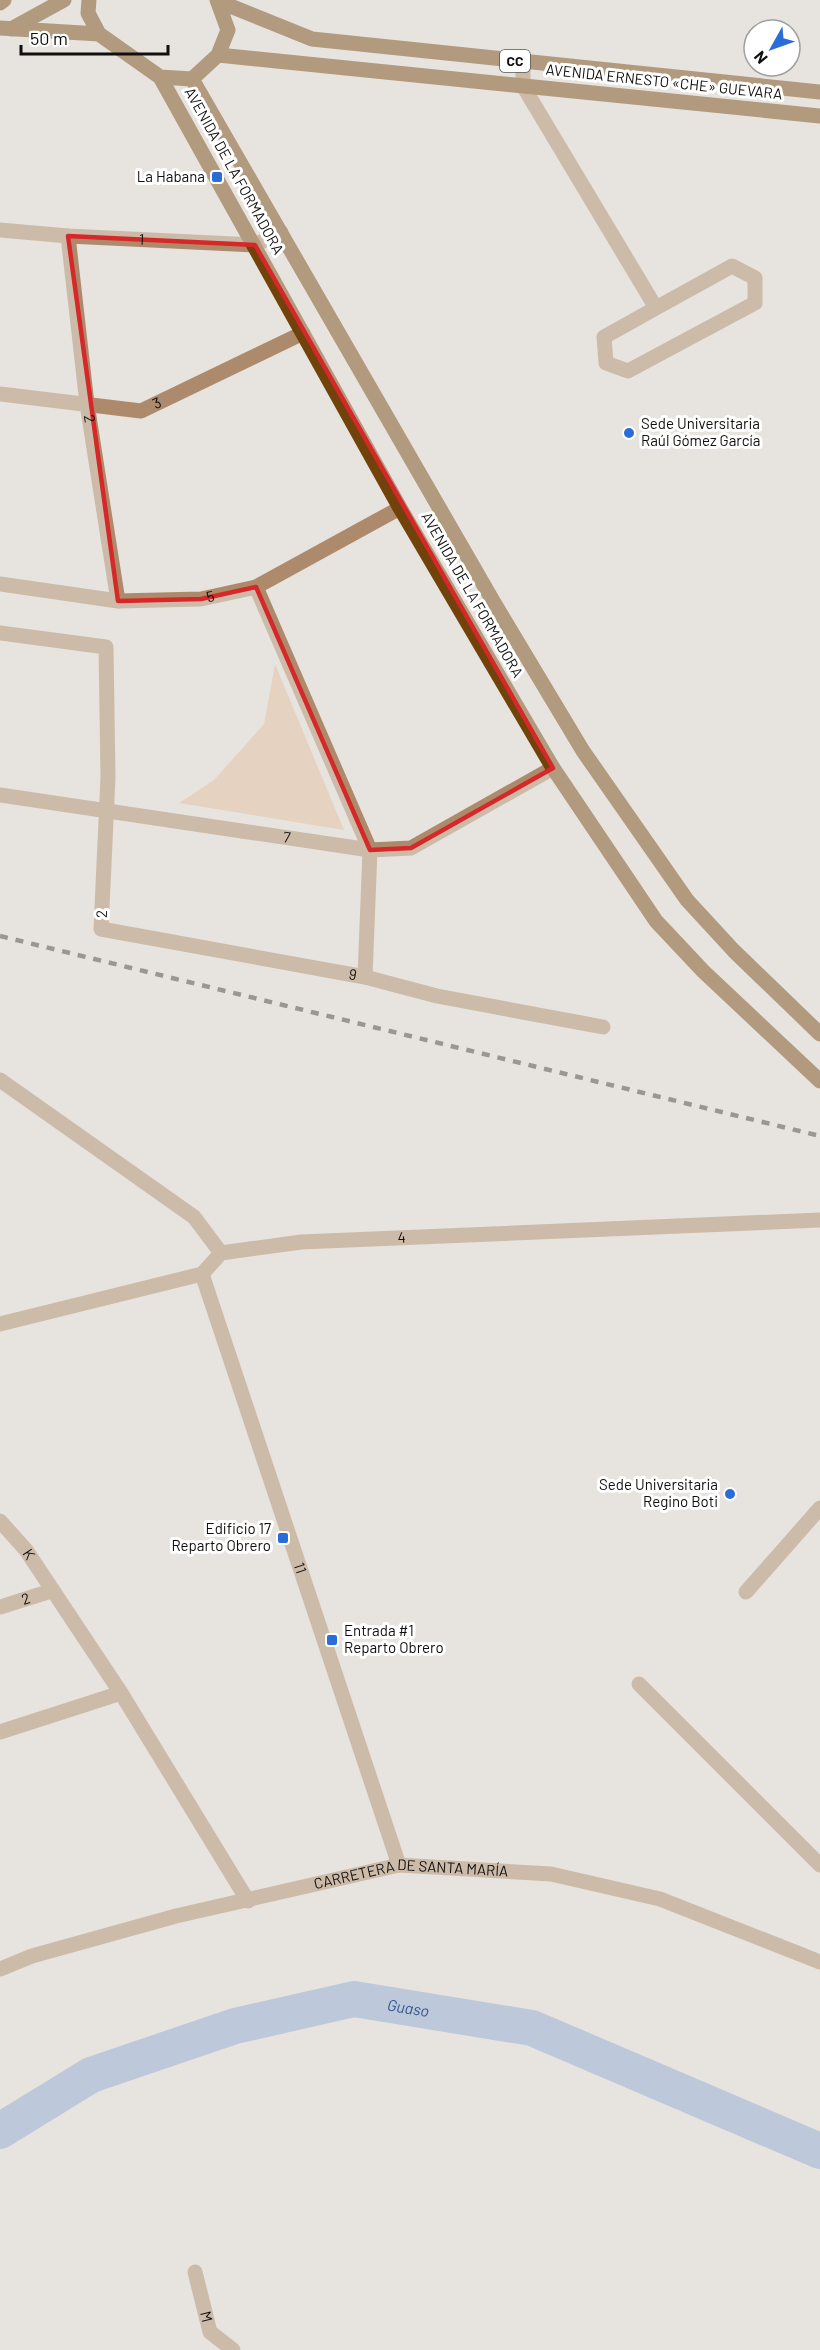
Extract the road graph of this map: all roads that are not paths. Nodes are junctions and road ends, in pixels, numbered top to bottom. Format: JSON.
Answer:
{"nodes":[{"id":1,"x":4,"y":0,"type":"edge"},
{"id":2,"x":64,"y":0,"type":"edge"},
{"id":3,"x":89,"y":0,"type":"edge"},
{"id":4,"x":217,"y":1,"type":"edge"},
{"id":5,"x":0,"y":3,"type":"edge"},
{"id":6,"x":6,"y":29,"type":"edge"},
{"id":7,"x":99,"y":34,"type":"junction"},
{"id":8,"x":218,"y":55,"type":"junction"},
{"id":9,"x":523,"y":62,"type":"junction"},
{"id":10,"x":160,"y":77,"type":"junction"},
{"id":11,"x":192,"y":79,"type":"junction"},
{"id":12,"x":523,"y":86,"type":"junction"},
{"id":13,"x":820,"y":92,"type":"edge"},
{"id":14,"x":820,"y":116,"type":"edge"},
{"id":15,"x":0,"y":230,"type":"edge"},
{"id":16,"x":281,"y":232,"type":"junction"},
{"id":17,"x":68,"y":236,"type":"junction"},
{"id":18,"x":255,"y":245,"type":"junction"},
{"id":19,"x":656,"y":308,"type":"junction"},
{"id":20,"x":303,"y":333,"type":"junction"},
{"id":21,"x":0,"y":394,"type":"edge"},
{"id":22,"x":87,"y":404,"type":"junction"},
{"id":23,"x":400,"y":508,"type":"junction"},
{"id":24,"x":0,"y":584,"type":"edge"},
{"id":25,"x":256,"y":587,"type":"junction"},
{"id":26,"x":118,"y":601,"type":"junction"},
{"id":27,"x":0,"y":633,"type":"edge"},
{"id":28,"x":553,"y":768,"type":"junction"},
{"id":29,"x":0,"y":795,"type":"edge"},
{"id":30,"x":107,"y":810,"type":"junction"},
{"id":31,"x":370,"y":850,"type":"junction"},
{"id":32,"x":101,"y":929,"type":"joint"},
{"id":33,"x":365,"y":977,"type":"junction"},
{"id":34,"x":603,"y":1027,"type":"dead end"},
{"id":35,"x":820,"y":1034,"type":"edge"},
{"id":36,"x":0,"y":1080,"type":"edge"},
{"id":37,"x":820,"y":1080,"type":"edge"},
{"id":38,"x":820,"y":1220,"type":"edge"},
{"id":39,"x":221,"y":1253,"type":"junction"},
{"id":40,"x":202,"y":1274,"type":"junction"},
{"id":41,"x":0,"y":1324,"type":"edge"},
{"id":42,"x":820,"y":1508,"type":"edge"},
{"id":43,"x":0,"y":1521,"type":"edge"},
{"id":44,"x":51,"y":1591,"type":"junction"},
{"id":45,"x":746,"y":1592,"type":"dead end"},
{"id":46,"x":0,"y":1607,"type":"edge"},
{"id":47,"x":639,"y":1684,"type":"dead end"},
{"id":48,"x":121,"y":1693,"type":"junction"},
{"id":49,"x":0,"y":1732,"type":"edge"},
{"id":50,"x":399,"y":1864,"type":"junction"},
{"id":51,"x":820,"y":1865,"type":"edge"},
{"id":52,"x":248,"y":1901,"type":"junction"},
{"id":53,"x":820,"y":1962,"type":"edge"},
{"id":54,"x":0,"y":1969,"type":"edge"},
{"id":55,"x":195,"y":2272,"type":"dead end"},
{"id":56,"x":233,"y":2350,"type":"edge"}],
"edges":[{"from":1,"to":5,"type":"main road"},
{"from":2,"to":6,"type":"main road"},
{"from":3,"to":7,"type":"main road"},
{"from":4,"to":8,"type":"main road","number":"CC"},
{"from":4,"to":9,"type":"main road","name":"AVENIDA ERNESTO «CHE» GUEVARA","number":"CC"},
{"from":6,"to":7,"type":"main road"},
{"from":7,"to":10,"type":"main road"},
{"from":8,"to":11,"type":"main road","number":"CC"},
{"from":8,"to":12,"type":"main road","name":"AVENIDA ERNESTO «CHE» GUEVARA","number":"CC"},
{"from":9,"to":12,"type":"street"},
{"from":9,"to":13,"type":"main road","name":"AVENIDA ERNESTO «CHE» GUEVARA","number":"CC"},
{"from":10,"to":11,"type":"main road"},
{"from":10,"to":18,"type":"main road","name":"AVENIDA DE LA FORMADORA"},
{"from":11,"to":16,"type":"main road","name":"AVENIDA DE LA FORMADORA"},
{"from":12,"to":14,"type":"main road","name":"AVENIDA ERNESTO «CHE» GUEVARA","number":"CC"},
{"from":12,"to":19,"type":"street"},
{"from":15,"to":17,"type":"street","name":"1"},
{"from":16,"to":18,"type":"street","name":"1"},
{"from":16,"to":35,"type":"main road","name":"AVENIDA DE LA FORMADORA"},
{"from":17,"to":18,"type":"street","name":"1"},
{"from":17,"to":22,"type":"street","name":"2"},
{"from":18,"to":20,"type":"main road","name":"AVENIDA DE LA FORMADORA"},
{"from":19,"to":19,"type":"street"},
{"from":20,"to":22,"type":"street","name":"3"},
{"from":20,"to":23,"type":"main road","name":"AVENIDA DE LA FORMADORA"},
{"from":21,"to":22,"type":"street","name":"3"},
{"from":22,"to":26,"type":"street","name":"2"},
{"from":23,"to":25,"type":"street","name":"5"},
{"from":23,"to":28,"type":"main road","name":"AVENIDA DE LA FORMADORA"},
{"from":24,"to":26,"type":"street","name":"5"},
{"from":25,"to":26,"type":"street","name":"5"},
{"from":25,"to":31,"type":"street"},
{"from":27,"to":30,"type":"street","name":"2"},
{"from":28,"to":31,"type":"street","name":"7"},
{"from":28,"to":37,"type":"main road","name":"AVENIDA DE LA FORMADORA"},
{"from":29,"to":30,"type":"street","name":"7"},
{"from":30,"to":31,"type":"street","name":"7"},
{"from":30,"to":32,"type":"street","name":"2"},
{"from":31,"to":33,"type":"street"},
{"from":32,"to":33,"type":"street","name":"9"},
{"from":33,"to":34,"type":"street","name":"9"},
{"from":36,"to":39,"type":"street"},
{"from":38,"to":39,"type":"street","name":"4"},
{"from":39,"to":40,"type":"street"},
{"from":40,"to":41,"type":"street"},
{"from":40,"to":50,"type":"street","name":"11"},
{"from":42,"to":45,"type":"street"},
{"from":43,"to":44,"type":"street","name":"K"},
{"from":44,"to":46,"type":"street","name":"2"},
{"from":44,"to":48,"type":"street","name":"K"},
{"from":47,"to":51,"type":"street"},
{"from":48,"to":49,"type":"street"},
{"from":48,"to":52,"type":"street","name":"K"},
{"from":50,"to":52,"type":"street","name":"CARRETERA DE SANTA MARÍA"},
{"from":50,"to":53,"type":"street","name":"CARRETERA DE SANTA MARÍA"},
{"from":52,"to":54,"type":"street","name":"CARRETERA DE SANTA MARÍA"},
{"from":55,"to":56,"type":"street","name":"M"}]}
